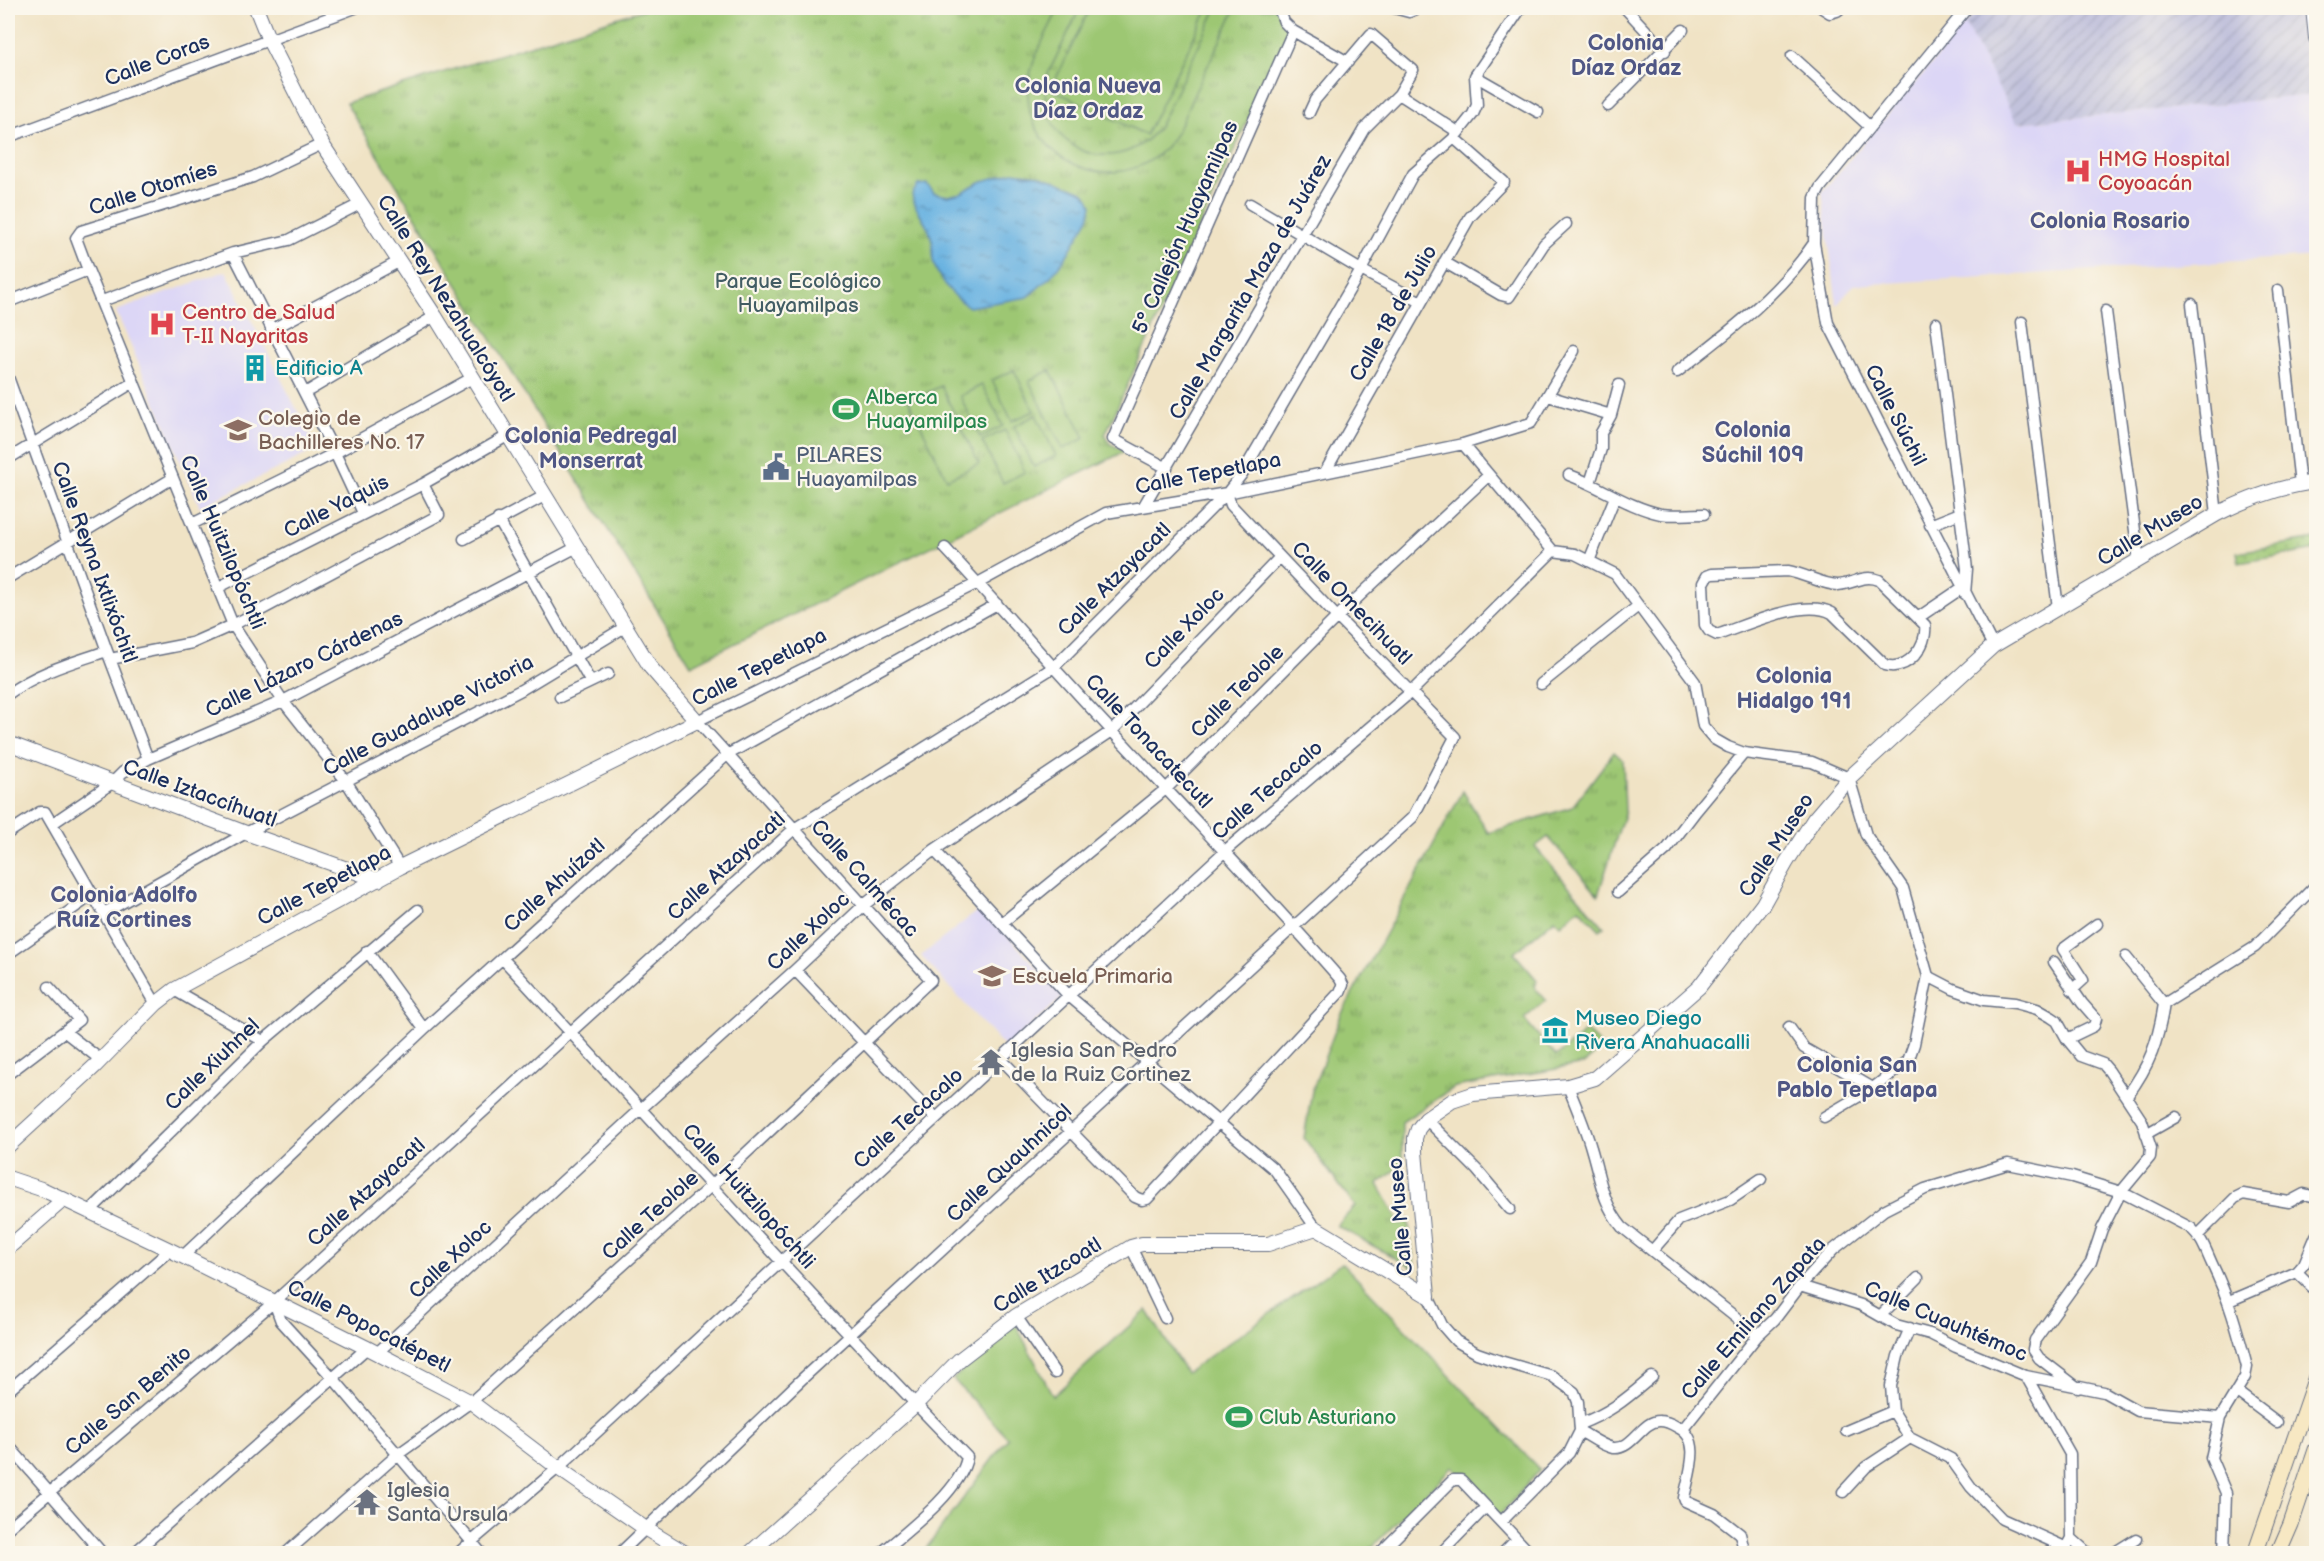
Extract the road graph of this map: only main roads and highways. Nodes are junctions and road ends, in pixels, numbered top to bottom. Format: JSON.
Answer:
{"nodes":[{"id":1,"x":2316,"y":1377,"type":"edge"},
{"id":2,"x":2316,"y":1450,"type":"edge"},
{"id":3,"x":2255,"y":1554,"type":"edge"},
{"id":4,"x":2278,"y":1554,"type":"edge"}],
"edges":[{"from":1,"to":3,"type":"main road"},
{"from":2,"to":4,"type":"main road"}]}
